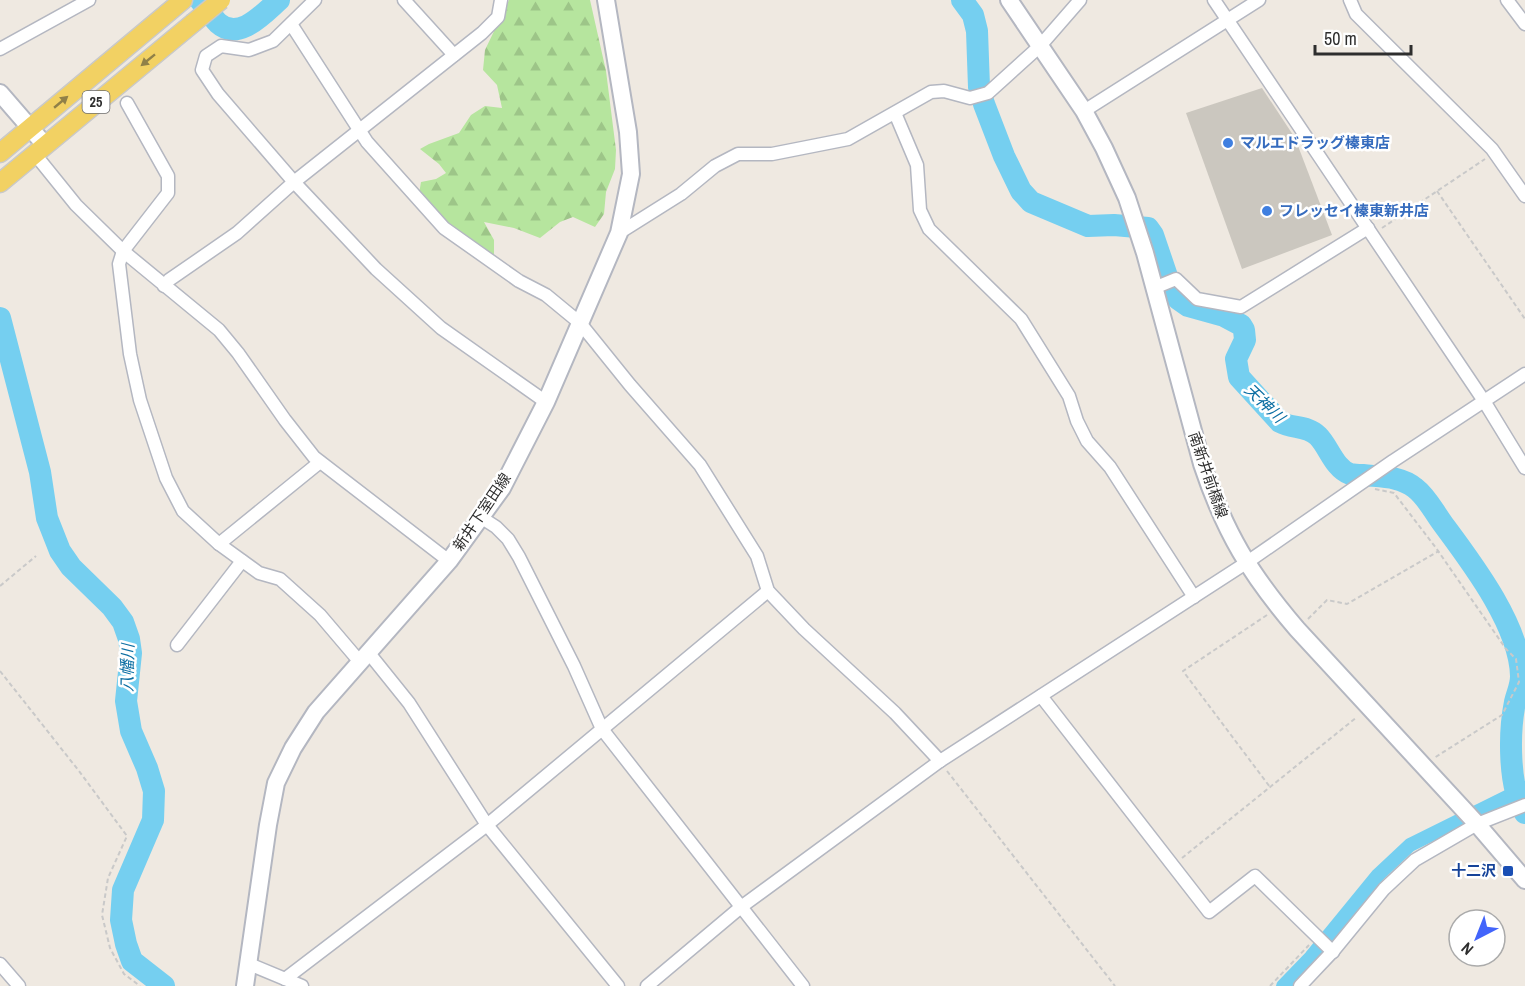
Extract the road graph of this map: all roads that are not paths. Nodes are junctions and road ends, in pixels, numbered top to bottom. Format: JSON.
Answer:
{"nodes":[{"id":1,"x":89,"y":0,"type":"edge"},
{"id":2,"x":221,"y":0,"type":"edge"},
{"id":3,"x":315,"y":0,"type":"edge"},
{"id":4,"x":404,"y":0,"type":"edge"},
{"id":5,"x":501,"y":0,"type":"edge"},
{"id":6,"x":606,"y":0,"type":"edge"},
{"id":7,"x":1009,"y":0,"type":"edge"},
{"id":8,"x":1080,"y":0,"type":"edge"},
{"id":9,"x":1214,"y":0,"type":"edge"},
{"id":10,"x":1259,"y":0,"type":"edge"},
{"id":11,"x":1350,"y":0,"type":"edge"},
{"id":12,"x":1507,"y":0,"type":"edge"},
{"id":13,"x":180,"y":2,"type":"edge"},
{"id":14,"x":1228,"y":20,"type":"junction"},
{"id":15,"x":291,"y":24,"type":"junction"},
{"id":16,"x":1525,"y":24,"type":"edge"},
{"id":17,"x":1040,"y":46,"type":"junction"},
{"id":18,"x":0,"y":49,"type":"edge"},
{"id":19,"x":454,"y":55,"type":"junction"},
{"id":20,"x":0,"y":93,"type":"edge"},
{"id":21,"x":127,"y":103,"type":"dead end"},
{"id":22,"x":1084,"y":111,"type":"junction"},
{"id":23,"x":895,"y":113,"type":"junction"},
{"id":24,"x":30,"y":128,"type":"junction"},
{"id":25,"x":361,"y":129,"type":"junction"},
{"id":26,"x":39,"y":149,"type":"junction"},
{"id":27,"x":0,"y":153,"type":"edge"},
{"id":28,"x":294,"y":182,"type":"junction"},
{"id":29,"x":0,"y":183,"type":"edge"},
{"id":30,"x":1525,"y":196,"type":"edge"},
{"id":31,"x":1370,"y":231,"type":"junction"},
{"id":32,"x":619,"y":233,"type":"junction"},
{"id":33,"x":123,"y":251,"type":"junction"},
{"id":34,"x":164,"y":286,"type":"junction"},
{"id":35,"x":1154,"y":288,"type":"junction"},
{"id":36,"x":580,"y":323,"type":"junction"},
{"id":37,"x":1525,"y":375,"type":"edge"},
{"id":38,"x":1484,"y":401,"type":"junction"},
{"id":39,"x":546,"y":402,"type":"junction"},
{"id":40,"x":320,"y":462,"type":"junction"},
{"id":41,"x":1525,"y":468,"type":"edge"},
{"id":42,"x":482,"y":518,"type":"junction"},
{"id":43,"x":219,"y":544,"type":"junction"},
{"id":44,"x":242,"y":561,"type":"junction"},
{"id":45,"x":449,"y":561,"type":"junction"},
{"id":46,"x":1246,"y":563,"type":"junction"},
{"id":47,"x":768,"y":591,"type":"junction"},
{"id":48,"x":1194,"y":597,"type":"junction"},
{"id":49,"x":177,"y":645,"type":"dead end"},
{"id":50,"x":364,"y":657,"type":"junction"},
{"id":51,"x":1041,"y":696,"type":"junction"},
{"id":52,"x":602,"y":729,"type":"junction"},
{"id":53,"x":940,"y":761,"type":"junction"},
{"id":54,"x":1525,"y":805,"type":"edge"},
{"id":55,"x":1477,"y":824,"type":"junction"},
{"id":56,"x":487,"y":825,"type":"junction"},
{"id":57,"x":1525,"y":880,"type":"edge"},
{"id":58,"x":741,"y":907,"type":"junction"},
{"id":59,"x":1324,"y":943,"type":"junction"},
{"id":60,"x":249,"y":963,"type":"junction"},
{"id":61,"x":0,"y":964,"type":"edge"},
{"id":62,"x":285,"y":979,"type":"junction"},
{"id":63,"x":19,"y":986,"type":"edge"},
{"id":64,"x":245,"y":986,"type":"edge"},
{"id":65,"x":302,"y":986,"type":"edge"},
{"id":66,"x":618,"y":986,"type":"edge"},
{"id":67,"x":647,"y":986,"type":"edge"},
{"id":68,"x":803,"y":986,"type":"edge"},
{"id":69,"x":1300,"y":986,"type":"edge"}],
"edges":[{"from":1,"to":18,"type":"street"},
{"from":2,"to":26,"type":"main road","number":"25","one_way":true,"bridge":true},
{"from":3,"to":15,"type":"street"},
{"from":4,"to":19,"type":"street"},
{"from":5,"to":19,"type":"street"},
{"from":6,"to":32,"type":"main road","name":"新井下室田線"},
{"from":7,"to":17,"type":"main road","name":"南新井前橋線"},
{"from":8,"to":17,"type":"street"},
{"from":9,"to":14,"type":"street"},
{"from":10,"to":14,"type":"street"},
{"from":11,"to":30,"type":"street"},
{"from":12,"to":16,"type":"street"},
{"from":24,"to":13,"type":"main road","number":"25","one_way":true},
{"from":14,"to":22,"type":"street"},
{"from":14,"to":31,"type":"street"},
{"from":15,"to":25,"type":"street"},
{"from":15,"to":28,"type":"street"},
{"from":17,"to":22,"type":"main road","name":"南新井前橋線"},
{"from":17,"to":23,"type":"street"},
{"from":19,"to":25,"type":"street"},
{"from":20,"to":24,"type":"main road"},
{"from":21,"to":33,"type":"street"},
{"from":22,"to":35,"type":"main road","name":"南新井前橋線"},
{"from":23,"to":32,"type":"street"},
{"from":23,"to":48,"type":"street"},
{"from":24,"to":26,"type":"main road"},
{"from":24,"to":27,"type":"main road","number":"25"},
{"from":25,"to":28,"type":"street"},
{"from":25,"to":36,"type":"street"},
{"from":26,"to":29,"type":"main road","number":"25"},
{"from":26,"to":33,"type":"street"},
{"from":28,"to":34,"type":"street"},
{"from":28,"to":39,"type":"street"},
{"from":31,"to":35,"type":"street"},
{"from":31,"to":38,"type":"street"},
{"from":32,"to":36,"type":"main road","name":"新井下室田線"},
{"from":33,"to":34,"type":"street"},
{"from":33,"to":43,"type":"street"},
{"from":34,"to":40,"type":"street"},
{"from":35,"to":46,"type":"main road","name":"南新井前橋線"},
{"from":36,"to":39,"type":"main road","name":"新井下室田線"},
{"from":36,"to":47,"type":"street"},
{"from":37,"to":38,"type":"street"},
{"from":38,"to":41,"type":"street"},
{"from":38,"to":46,"type":"street"},
{"from":39,"to":42,"type":"main road","name":"新井下室田線"},
{"from":40,"to":43,"type":"street"},
{"from":40,"to":45,"type":"street"},
{"from":42,"to":45,"type":"main road","name":"新井下室田線"},
{"from":42,"to":52,"type":"street"},
{"from":43,"to":44,"type":"street"},
{"from":44,"to":49,"type":"street"},
{"from":44,"to":50,"type":"street"},
{"from":45,"to":50,"type":"main road","name":"新井下室田線"},
{"from":46,"to":48,"type":"street"},
{"from":46,"to":55,"type":"main road","name":"南新井前橋線"},
{"from":47,"to":52,"type":"street"},
{"from":47,"to":53,"type":"street"},
{"from":48,"to":51,"type":"street"},
{"from":50,"to":56,"type":"street"},
{"from":50,"to":60,"type":"main road","name":"新井下室田線"},
{"from":51,"to":53,"type":"street"},
{"from":51,"to":59,"type":"street"},
{"from":52,"to":56,"type":"street"},
{"from":52,"to":58,"type":"street"},
{"from":53,"to":58,"type":"street"},
{"from":54,"to":55,"type":"street"},
{"from":55,"to":57,"type":"main road","name":"南新井前橋線"},
{"from":55,"to":59,"type":"street"},
{"from":56,"to":62,"type":"street"},
{"from":56,"to":66,"type":"street"},
{"from":58,"to":67,"type":"street"},
{"from":58,"to":68,"type":"street"},
{"from":59,"to":69,"type":"street"},
{"from":60,"to":62,"type":"street"},
{"from":60,"to":64,"type":"main road","name":"新井下室田線"},
{"from":61,"to":63,"type":"street"},
{"from":62,"to":65,"type":"street"}]}
